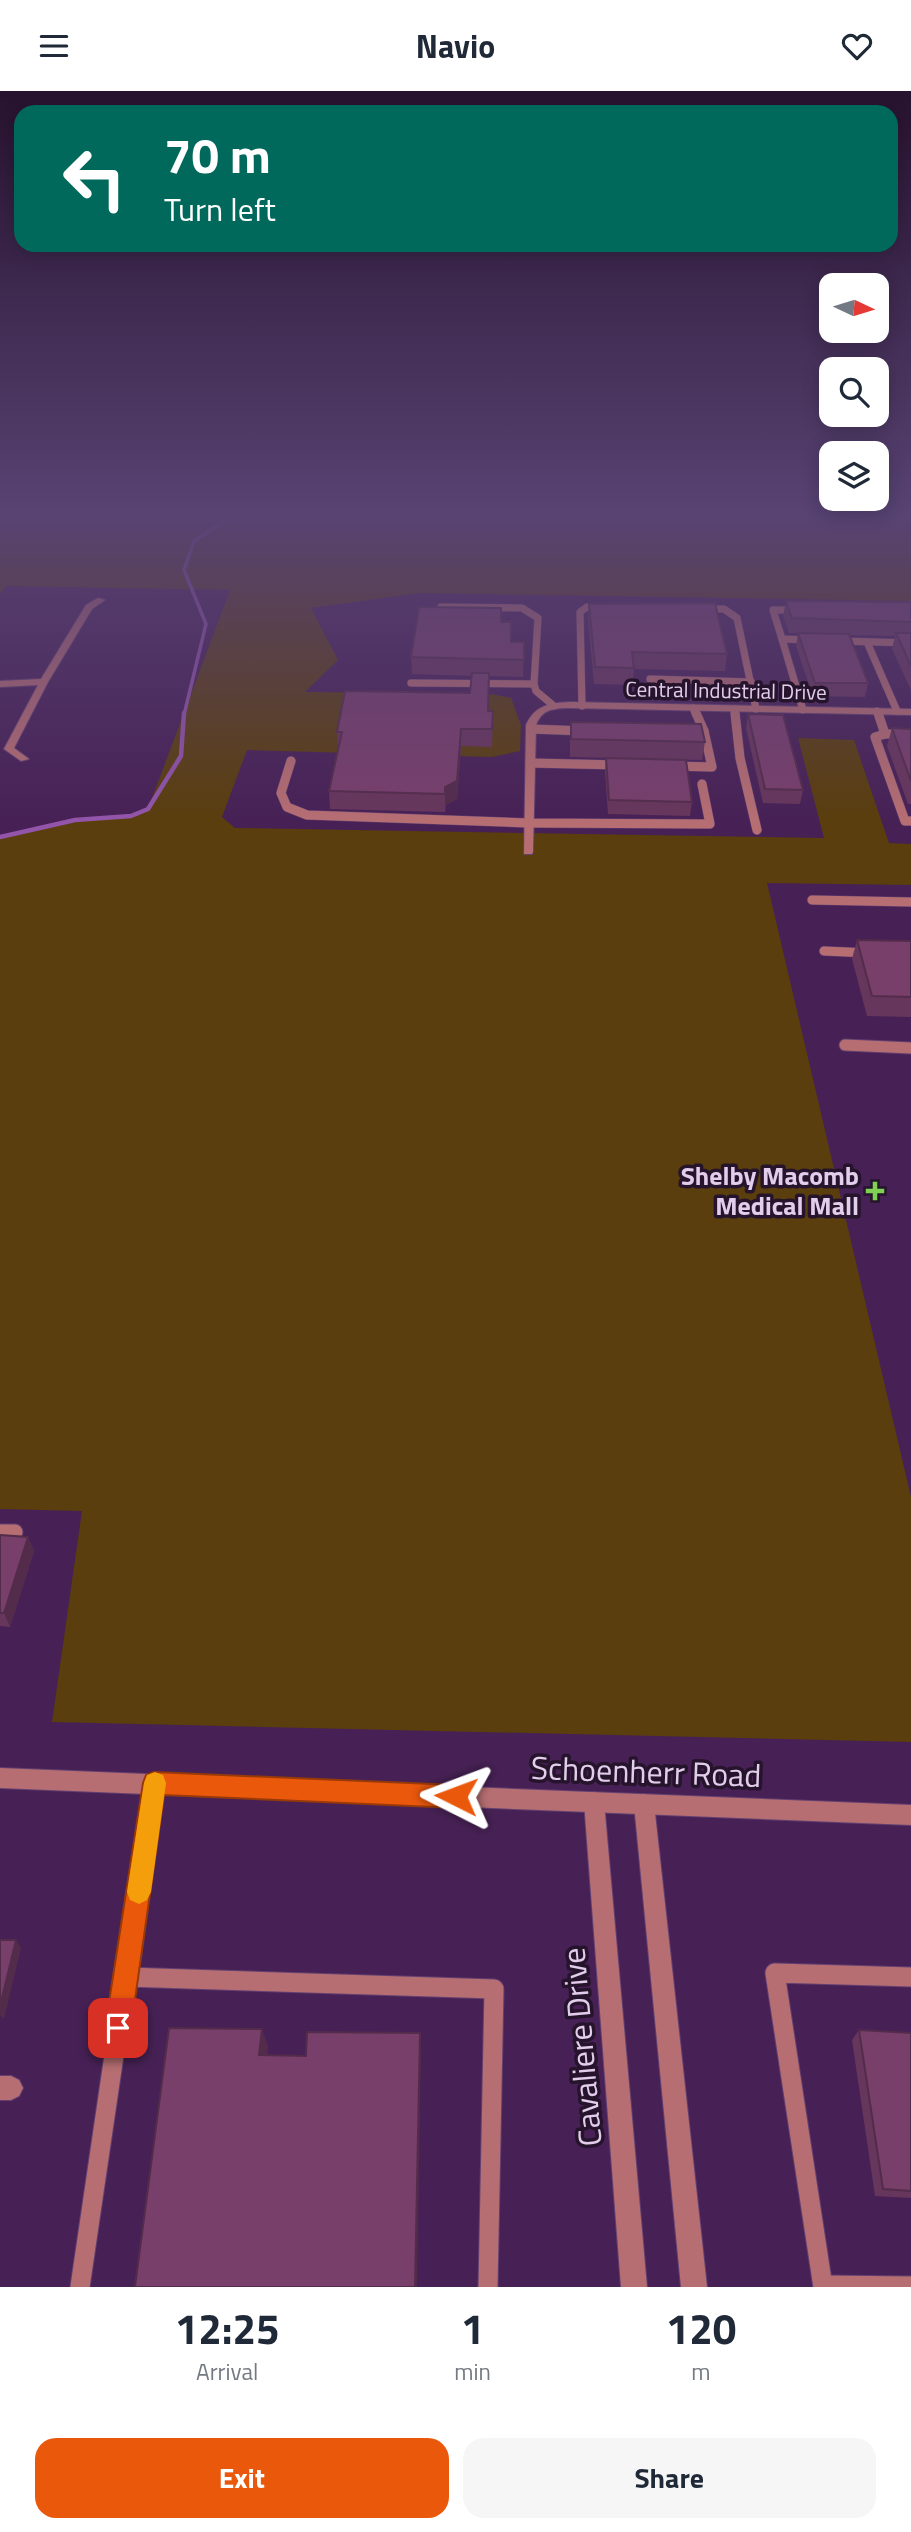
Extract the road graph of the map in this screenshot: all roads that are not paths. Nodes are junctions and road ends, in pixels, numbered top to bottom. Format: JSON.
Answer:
{"nodes":[{"id":1,"x":83,"y":617,"type":"edge"},
{"id":2,"x":537,"y":617,"type":"edge"},
{"id":3,"x":580,"y":617,"type":"edge"},
{"id":4,"x":736,"y":617,"type":"edge"},
{"id":5,"x":776,"y":617,"type":"edge"},
{"id":6,"x":782,"y":639,"type":"junction"},
{"id":7,"x":818,"y":641,"type":"edge"},
{"id":8,"x":830,"y":641,"type":"edge"},
{"id":9,"x":867,"y":642,"type":"junction"},
{"id":10,"x":911,"y":643,"type":"edge"},
{"id":11,"x":650,"y":679,"type":"dead end"},
{"id":12,"x":751,"y":681,"type":"junction"},
{"id":13,"x":44,"y":682,"type":"junction"},
{"id":14,"x":411,"y":683,"type":"dead end"},
{"id":15,"x":0,"y":684,"type":"edge"},
{"id":16,"x":534,"y":684,"type":"junction"},
{"id":17,"x":554,"y":706,"type":"junction"},
{"id":18,"x":582,"y":706,"type":"junction"},
{"id":19,"x":693,"y":708,"type":"junction"},
{"id":20,"x":735,"y":709,"type":"junction"},
{"id":21,"x":756,"y":709,"type":"junction"},
{"id":22,"x":803,"y":710,"type":"junction"},
{"id":23,"x":877,"y":711,"type":"junction"},
{"id":24,"x":897,"y":711,"type":"junction"},
{"id":25,"x":911,"y":712,"type":"edge"},
{"id":26,"x":531,"y":729,"type":"junction"},
{"id":27,"x":598,"y":731,"type":"edge"},
{"id":28,"x":704,"y":731,"type":"junction"},
{"id":29,"x":691,"y":733,"type":"edge"},
{"id":30,"x":885,"y":734,"type":"junction"},
{"id":31,"x":911,"y":734,"type":"edge"},
{"id":32,"x":24,"y":759,"type":"dead end"},
{"id":33,"x":291,"y":761,"type":"dead end"},
{"id":34,"x":530,"y":762,"type":"junction"},
{"id":35,"x":634,"y":765,"type":"edge"},
{"id":36,"x":660,"y":766,"type":"edge"},
{"id":37,"x":702,"y":784,"type":"dead end"},
{"id":38,"x":911,"y":821,"type":"edge"},
{"id":39,"x":528,"y":823,"type":"junction"},
{"id":40,"x":758,"y":830,"type":"dead end"},
{"id":41,"x":528,"y":852,"type":"dead end"},
{"id":42,"x":812,"y":900,"type":"dead end"},
{"id":43,"x":911,"y":902,"type":"edge"},
{"id":44,"x":824,"y":951,"type":"dead end"},
{"id":45,"x":879,"y":953,"type":"edge"},
{"id":46,"x":845,"y":1045,"type":"dead end"},
{"id":47,"x":911,"y":1048,"type":"edge"},
{"id":48,"x":0,"y":1779,"type":"edge"},
{"id":49,"x":154,"y":1783,"type":"junction"},
{"id":50,"x":594,"y":1802,"type":"junction"},
{"id":51,"x":645,"y":1804,"type":"junction"},
{"id":52,"x":911,"y":1815,"type":"edge"},
{"id":53,"x":126,"y":1977,"type":"junction"},
{"id":54,"x":911,"y":1977,"type":"edge"},
{"id":55,"x":823,"y":2286,"type":"edge"},
{"id":56,"x":911,"y":2286,"type":"edge"},
{"id":57,"x":80,"y":2287,"type":"edge"},
{"id":58,"x":488,"y":2287,"type":"edge"},
{"id":59,"x":634,"y":2287,"type":"edge"},
{"id":60,"x":694,"y":2287,"type":"edge"}],
"edges":[{"from":1,"to":13,"type":"street"},
{"from":2,"to":16,"type":"lane"},
{"from":3,"to":18,"type":"lane"},
{"from":4,"to":12,"type":"lane"},
{"from":5,"to":6,"type":"lane"},
{"from":6,"to":7,"type":"lane"},
{"from":6,"to":22,"type":"lane"},
{"from":8,"to":9,"type":"lane"},
{"from":9,"to":10,"type":"lane"},
{"from":9,"to":24,"type":"lane"},
{"from":11,"to":12,"type":"lane"},
{"from":12,"to":21,"type":"lane"},
{"from":13,"to":15,"type":"street"},
{"from":13,"to":32,"type":"street"},
{"from":14,"to":16,"type":"lane"},
{"from":16,"to":17,"type":"lane"},
{"from":17,"to":18,"type":"street","name":"Central Industrial Drive"},
{"from":17,"to":26,"type":"street","name":"Central Industrial Drive"},
{"from":18,"to":19,"type":"street","name":"Central Industrial Drive"},
{"from":19,"to":20,"type":"street","name":"Central Industrial Drive"},
{"from":19,"to":28,"type":"lane"},
{"from":20,"to":21,"type":"street","name":"Central Industrial Drive"},
{"from":20,"to":40,"type":"lane"},
{"from":21,"to":22,"type":"street","name":"Central Industrial Drive"},
{"from":22,"to":23,"type":"street","name":"Central Industrial Drive"},
{"from":23,"to":24,"type":"street","name":"Central Industrial Drive"},
{"from":23,"to":30,"type":"lane"},
{"from":24,"to":25,"type":"street","name":"Central Industrial Drive"},
{"from":26,"to":27,"type":"lane"},
{"from":26,"to":34,"type":"street"},
{"from":28,"to":29,"type":"lane"},
{"from":28,"to":36,"type":"lane"},
{"from":30,"to":31,"type":"lane"},
{"from":30,"to":38,"type":"lane"},
{"from":33,"to":39,"type":"lane"},
{"from":34,"to":35,"type":"lane"},
{"from":34,"to":39,"type":"street"},
{"from":37,"to":39,"type":"lane"},
{"from":39,"to":41,"type":"street"},
{"from":42,"to":43,"type":"lane"},
{"from":44,"to":45,"type":"lane"},
{"from":46,"to":47,"type":"lane"},
{"from":48,"to":49,"type":"street","name":"Schoenherr Road"},
{"from":49,"to":50,"type":"street","name":"Schoenherr Road"},
{"from":49,"to":53,"type":"lane"},
{"from":50,"to":51,"type":"street","name":"Schoenherr Road"},
{"from":50,"to":59,"type":"street","name":"Cavaliere Drive"},
{"from":51,"to":52,"type":"street","name":"Schoenherr Road"},
{"from":51,"to":60,"type":"street"},
{"from":53,"to":57,"type":"lane"},
{"from":53,"to":58,"type":"lane"},
{"from":54,"to":55,"type":"lane"},
{"from":55,"to":56,"type":"lane"}]}
